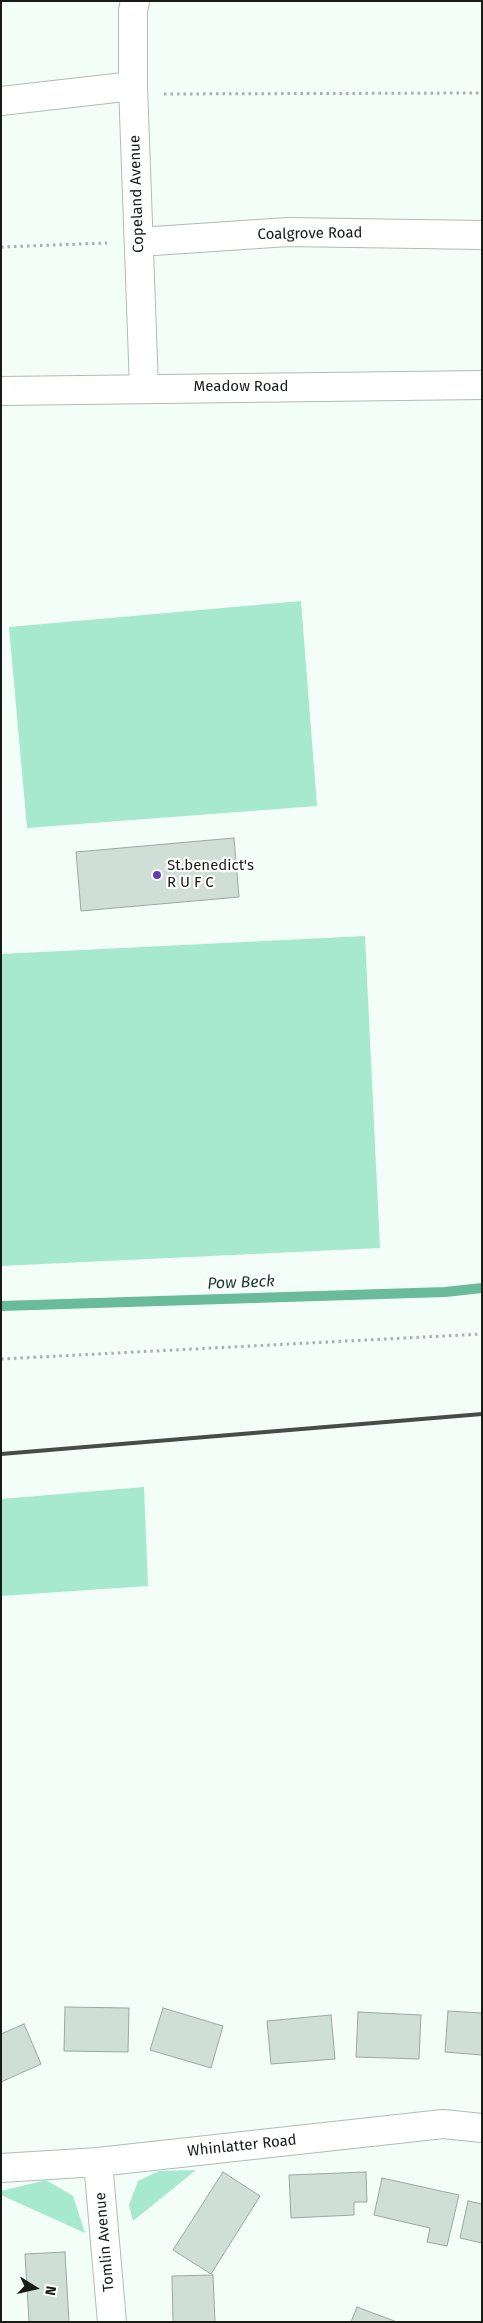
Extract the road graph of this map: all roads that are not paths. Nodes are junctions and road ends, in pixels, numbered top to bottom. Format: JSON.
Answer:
{"nodes":[{"id":1,"x":135,"y":1,"type":"edge"},
{"id":2,"x":133,"y":90,"type":"junction"},
{"id":3,"x":1,"y":101,"type":"edge"},
{"id":4,"x":482,"y":235,"type":"edge"},
{"id":5,"x":142,"y":242,"type":"junction"},
{"id":6,"x":482,"y":385,"type":"edge"},
{"id":7,"x":144,"y":388,"type":"junction"},
{"id":8,"x":1,"y":391,"type":"edge"},
{"id":9,"x":482,"y":2128,"type":"edge"},
{"id":10,"x":98,"y":2162,"type":"junction"},
{"id":11,"x":1,"y":2168,"type":"edge"},
{"id":12,"x":112,"y":2322,"type":"edge"}],
"edges":[{"from":1,"to":2,"type":"street","name":"Copeland Avenue"},
{"from":2,"to":3,"type":"street"},
{"from":2,"to":5,"type":"street","name":"Copeland Avenue"},
{"from":4,"to":5,"type":"street","name":"Coalgrove Road"},
{"from":5,"to":7,"type":"street","name":"Copeland Avenue"},
{"from":6,"to":7,"type":"street","name":"Meadow Road"},
{"from":7,"to":8,"type":"street","name":"Meadow Road"},
{"from":9,"to":10,"type":"street","name":"Whinlatter Road"},
{"from":10,"to":11,"type":"street","name":"Whinlatter Road"},
{"from":10,"to":12,"type":"street","name":"Tomlin Avenue"}]}
